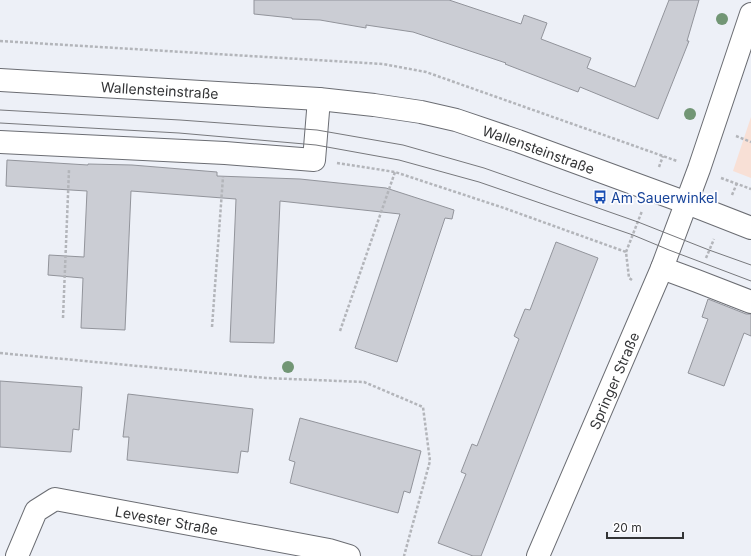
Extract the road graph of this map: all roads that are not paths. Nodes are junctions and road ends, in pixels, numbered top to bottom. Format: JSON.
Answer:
{"nodes":[{"id":1,"x":751,"y":14,"type":"edge"},
{"id":2,"x":0,"y":80,"type":"edge"},
{"id":3,"x":319,"y":99,"type":"junction"},
{"id":4,"x":0,"y":142,"type":"edge"},
{"id":5,"x":687,"y":203,"type":"junction"},
{"id":6,"x":751,"y":228,"type":"edge"},
{"id":7,"x":662,"y":268,"type":"junction"},
{"id":8,"x":751,"y":302,"type":"edge"},
{"id":9,"x":17,"y":556,"type":"edge"},
{"id":10,"x":349,"y":556,"type":"edge"},
{"id":11,"x":538,"y":556,"type":"edge"}],
"edges":[{"from":1,"to":5,"type":"street"},
{"from":2,"to":3,"type":"street","name":"Wallensteinstraße"},
{"from":3,"to":4,"type":"street"},
{"from":3,"to":5,"type":"street","name":"Wallensteinstraße"},
{"from":5,"to":6,"type":"street","name":"Wallensteinstraße"},
{"from":5,"to":7,"type":"street","name":"Springer Straße"},
{"from":7,"to":8,"type":"street"},
{"from":7,"to":11,"type":"street","name":"Springer Straße"},
{"from":9,"to":10,"type":"street","name":"Levester Straße"}]}
